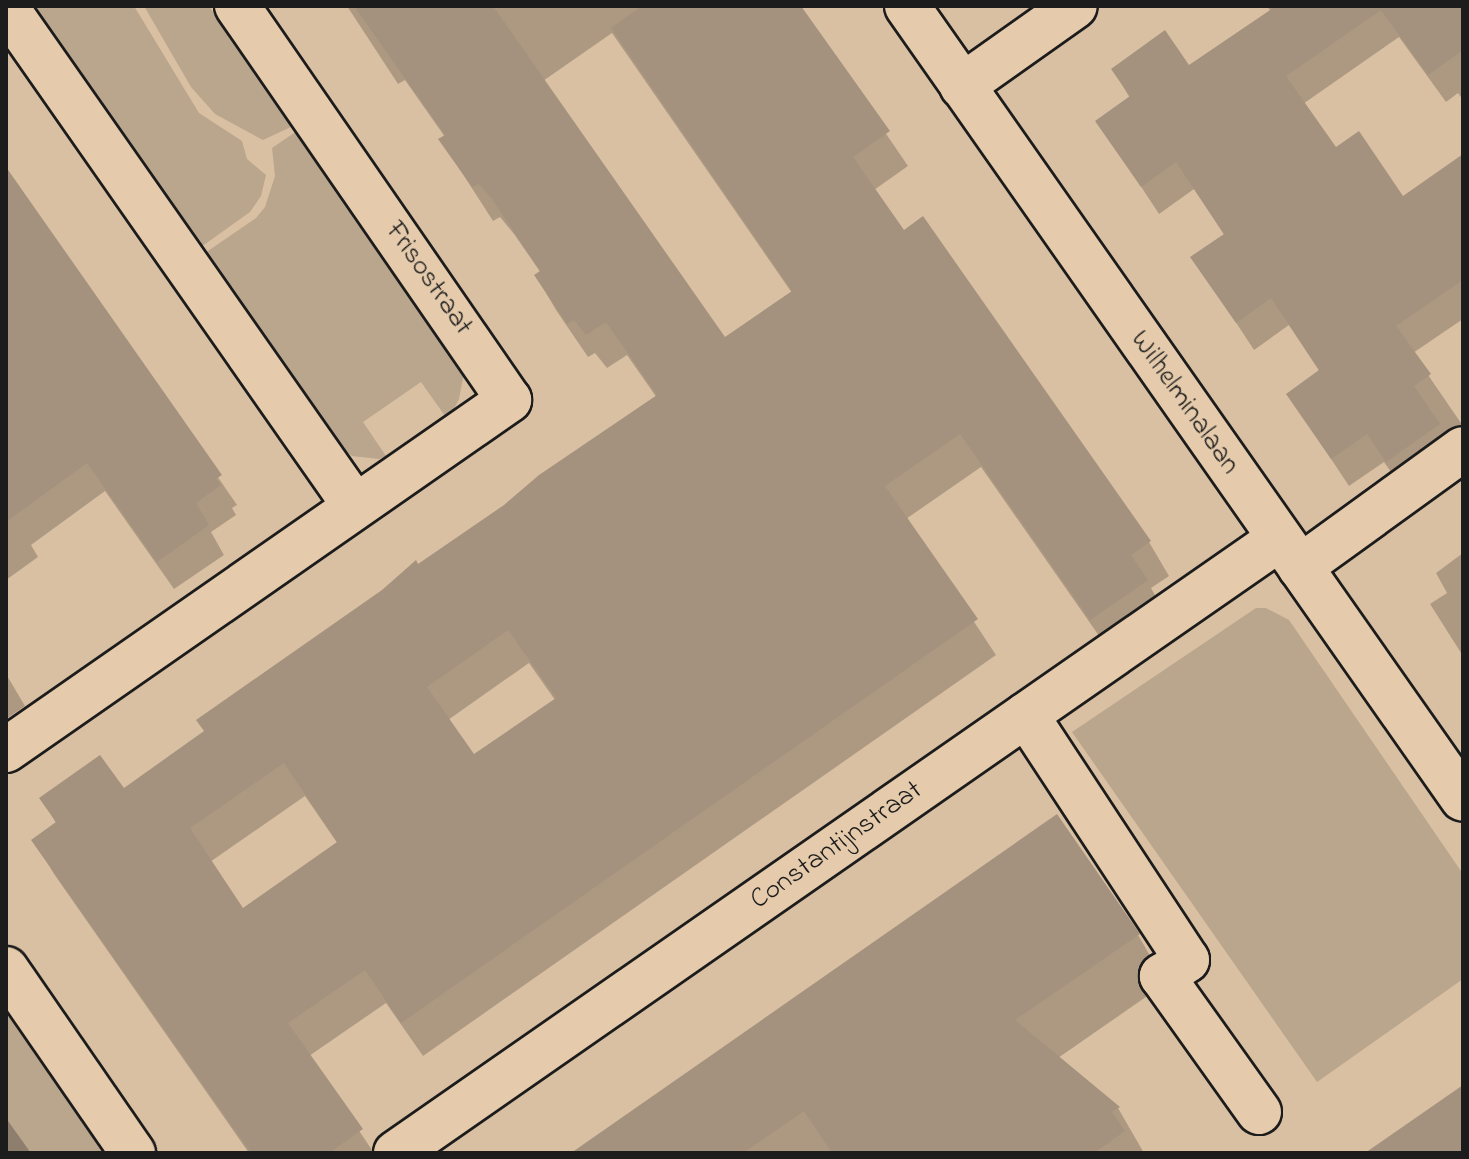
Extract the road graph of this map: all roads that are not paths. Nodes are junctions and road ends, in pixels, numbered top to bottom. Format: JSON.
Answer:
{"nodes":[{"id":1,"x":237,"y":6,"type":"edge"},
{"id":2,"x":907,"y":6,"type":"edge"},
{"id":3,"x":1075,"y":6,"type":"edge"},
{"id":4,"x":6,"y":7,"type":"edge"},
{"id":5,"x":962,"y":86,"type":"junction"},
{"id":6,"x":1463,"y":449,"type":"edge"},
{"id":7,"x":355,"y":506,"type":"junction"},
{"id":8,"x":1290,"y":553,"type":"junction"},
{"id":9,"x":1026,"y":715,"type":"junction"},
{"id":10,"x":6,"y":750,"type":"edge"},
{"id":11,"x":1463,"y":799,"type":"edge"},
{"id":12,"x":6,"y":969,"type":"edge"},
{"id":13,"x":1259,"y":1112,"type":"dead end"},
{"id":14,"x":419,"y":1147,"type":"edge"},
{"id":15,"x":133,"y":1153,"type":"edge"}],
"edges":[{"from":1,"to":7,"type":"street","name":"Frisostraat"},
{"from":2,"to":5,"type":"street","name":"Wilhelminalaan"},
{"from":3,"to":5,"type":"street"},
{"from":4,"to":7,"type":"street"},
{"from":5,"to":8,"type":"street","name":"Wilhelminalaan"},
{"from":6,"to":8,"type":"street","name":"Constantijnstraat"},
{"from":7,"to":10,"type":"street","name":"Frisostraat"},
{"from":8,"to":9,"type":"street","name":"Constantijnstraat"},
{"from":8,"to":11,"type":"street","name":"Wilhelminalaan"},
{"from":9,"to":13,"type":"street"},
{"from":9,"to":14,"type":"street","name":"Constantijnstraat"},
{"from":12,"to":15,"type":"street"}]}
